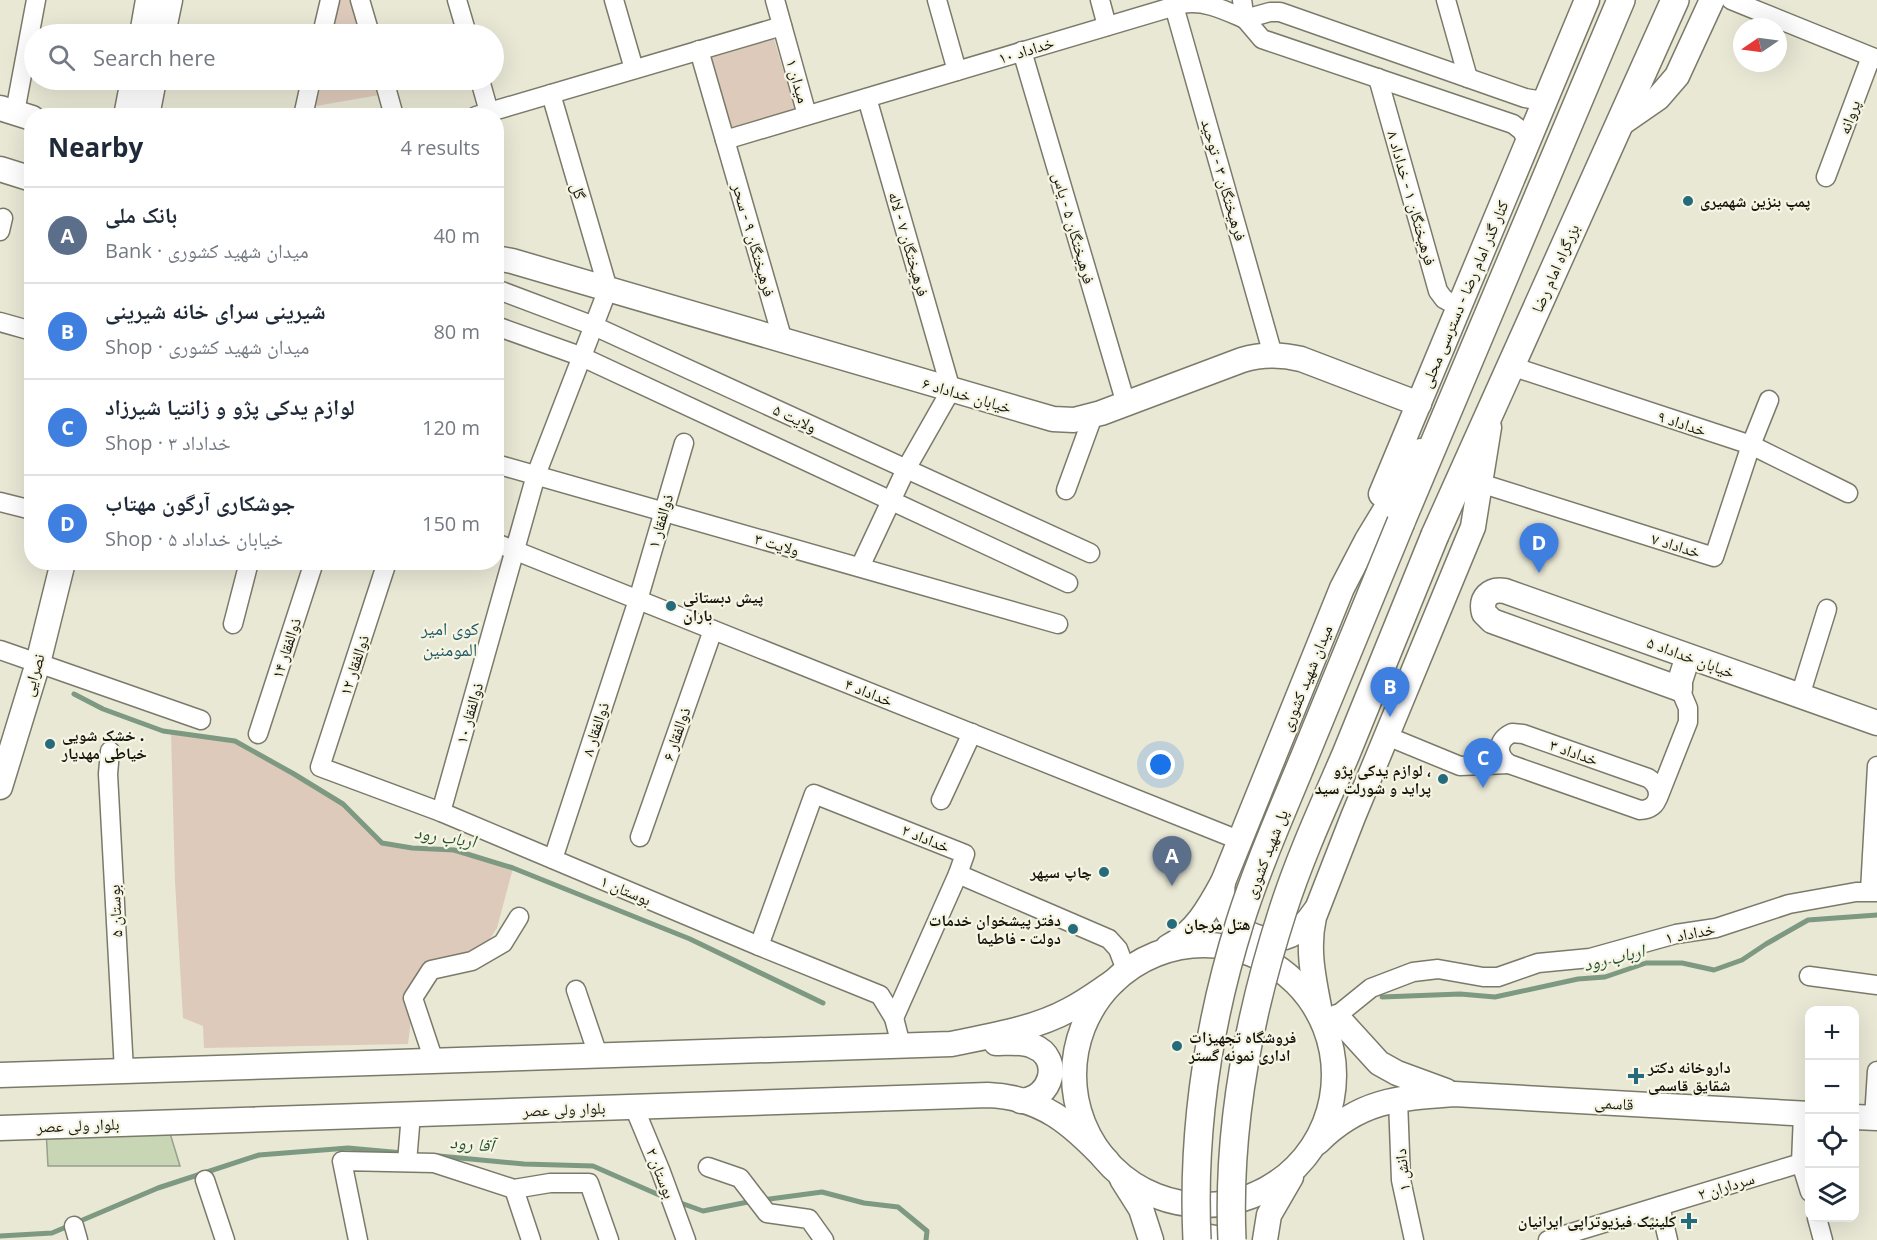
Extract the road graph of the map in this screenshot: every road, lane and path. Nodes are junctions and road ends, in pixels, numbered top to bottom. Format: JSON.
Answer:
{"nodes":[{"id":1,"x":36,"y":0,"type":"edge"},
{"id":2,"x":148,"y":0,"type":"edge"},
{"id":3,"x":170,"y":0,"type":"edge"},
{"id":4,"x":330,"y":0,"type":"edge"},
{"id":5,"x":360,"y":0,"type":"edge"},
{"id":6,"x":457,"y":0,"type":"edge"},
{"id":7,"x":614,"y":0,"type":"edge"},
{"id":8,"x":775,"y":0,"type":"edge"},
{"id":9,"x":937,"y":0,"type":"edge"},
{"id":10,"x":1100,"y":0,"type":"edge"},
{"id":11,"x":1242,"y":0,"type":"edge"},
{"id":12,"x":1446,"y":0,"type":"edge"},
{"id":13,"x":1587,"y":0,"type":"edge"},
{"id":14,"x":1598,"y":0,"type":"edge"},
{"id":15,"x":1621,"y":0,"type":"edge"},
{"id":16,"x":1675,"y":0,"type":"edge"},
{"id":17,"x":1712,"y":0,"type":"edge"},
{"id":18,"x":1731,"y":0,"type":"edge"},
{"id":19,"x":1174,"y":6,"type":"junction"},
{"id":20,"x":1245,"y":19,"type":"junction"},
{"id":21,"x":32,"y":24,"type":"edge"},
{"id":22,"x":144,"y":24,"type":"edge"},
{"id":23,"x":165,"y":24,"type":"edge"},
{"id":24,"x":324,"y":24,"type":"edge"},
{"id":25,"x":367,"y":24,"type":"edge"},
{"id":26,"x":464,"y":24,"type":"edge"},
{"id":27,"x":782,"y":26,"type":"junction"},
{"id":28,"x":1107,"y":26,"type":"junction"},
{"id":29,"x":699,"y":50,"type":"junction"},
{"id":30,"x":1022,"y":51,"type":"junction"},
{"id":31,"x":1874,"y":58,"type":"edge"},
{"id":32,"x":24,"y":65,"type":"edge"},
{"id":33,"x":634,"y":69,"type":"junction"},
{"id":34,"x":957,"y":71,"type":"junction"},
{"id":35,"x":1378,"y":78,"type":"junction"},
{"id":36,"x":1468,"y":78,"type":"junction"},
{"id":37,"x":131,"y":90,"type":"edge"},
{"id":38,"x":152,"y":90,"type":"edge"},
{"id":39,"x":309,"y":90,"type":"edge"},
{"id":40,"x":387,"y":90,"type":"edge"},
{"id":41,"x":481,"y":90,"type":"edge"},
{"id":42,"x":551,"y":94,"type":"junction"},
{"id":43,"x":1547,"y":96,"type":"junction"},
{"id":44,"x":867,"y":98,"type":"junction"},
{"id":45,"x":128,"y":108,"type":"edge"},
{"id":46,"x":149,"y":108,"type":"edge"},
{"id":47,"x":305,"y":108,"type":"edge"},
{"id":48,"x":392,"y":108,"type":"edge"},
{"id":49,"x":482,"y":108,"type":"edge"},
{"id":50,"x":503,"y":108,"type":"edge"},
{"id":51,"x":15,"y":113,"type":"edge"},
{"id":52,"x":807,"y":115,"type":"junction"},
{"id":53,"x":1619,"y":124,"type":"junction"},
{"id":54,"x":725,"y":140,"type":"junction"},
{"id":55,"x":1528,"y":143,"type":"junction"},
{"id":56,"x":0,"y":169,"type":"edge"},
{"id":57,"x":24,"y":176,"type":"edge"},
{"id":58,"x":1826,"y":177,"type":"dead end"},
{"id":59,"x":1512,"y":258,"type":"junction"},
{"id":60,"x":505,"y":264,"type":"edge"},
{"id":61,"x":608,"y":289,"type":"junction"},
{"id":62,"x":504,"y":292,"type":"edge"},
{"id":63,"x":1459,"y":307,"type":"junction"},
{"id":64,"x":0,"y":322,"type":"edge"},
{"id":65,"x":594,"y":326,"type":"junction"},
{"id":66,"x":24,"y":329,"type":"edge"},
{"id":67,"x":504,"y":329,"type":"edge"},
{"id":68,"x":783,"y":341,"type":"junction"},
{"id":69,"x":1273,"y":355,"type":"junction"},
{"id":70,"x":580,"y":357,"type":"junction"},
{"id":71,"x":1511,"y":366,"type":"junction"},
{"id":72,"x":951,"y":390,"type":"junction"},
{"id":73,"x":1456,"y":392,"type":"junction"},
{"id":74,"x":1769,"y":400,"type":"dead end"},
{"id":75,"x":1126,"y":404,"type":"junction"},
{"id":76,"x":1419,"y":404,"type":"junction"},
{"id":77,"x":1491,"y":410,"type":"junction"},
{"id":78,"x":1093,"y":416,"type":"junction"},
{"id":79,"x":684,"y":443,"type":"dead end"},
{"id":80,"x":1751,"y":445,"type":"junction"},
{"id":81,"x":504,"y":466,"type":"edge"},
{"id":82,"x":906,"y":469,"type":"junction"},
{"id":83,"x":536,"y":475,"type":"junction"},
{"id":84,"x":1480,"y":483,"type":"junction"},
{"id":85,"x":1066,"y":490,"type":"dead end"},
{"id":86,"x":1848,"y":493,"type":"dead end"},
{"id":87,"x":890,"y":501,"type":"junction"},
{"id":88,"x":0,"y":502,"type":"edge"},
{"id":89,"x":24,"y":508,"type":"edge"},
{"id":90,"x":663,"y":511,"type":"junction"},
{"id":91,"x":504,"y":546,"type":"edge"},
{"id":92,"x":515,"y":550,"type":"junction"},
{"id":93,"x":1463,"y":552,"type":"junction"},
{"id":94,"x":1090,"y":553,"type":"dead end"},
{"id":95,"x":860,"y":567,"type":"junction"},
{"id":96,"x":48,"y":570,"type":"edge"},
{"id":97,"x":60,"y":570,"type":"edge"},
{"id":98,"x":247,"y":570,"type":"edge"},
{"id":99,"x":311,"y":570,"type":"edge"},
{"id":100,"x":384,"y":570,"type":"edge"},
{"id":101,"x":1068,"y":583,"type":"dead end"},
{"id":102,"x":1342,"y":588,"type":"junction"},
{"id":103,"x":1505,"y":591,"type":"junction"},
{"id":104,"x":638,"y":600,"type":"junction"},
{"id":105,"x":1827,"y":609,"type":"dead end"},
{"id":106,"x":233,"y":624,"type":"dead end"},
{"id":107,"x":1058,"y":624,"type":"dead end"},
{"id":108,"x":713,"y":630,"type":"junction"},
{"id":109,"x":0,"y":651,"type":"edge"},
{"id":110,"x":1688,"y":656,"type":"junction"},
{"id":111,"x":32,"y":661,"type":"junction"},
{"id":112,"x":1680,"y":689,"type":"junction"},
{"id":113,"x":1800,"y":696,"type":"junction"},
{"id":114,"x":201,"y":720,"type":"dead end"},
{"id":115,"x":1877,"y":723,"type":"edge"},
{"id":116,"x":258,"y":734,"type":"dead end"},
{"id":117,"x":972,"y":734,"type":"junction"},
{"id":118,"x":1387,"y":736,"type":"junction"},
{"id":119,"x":0,"y":748,"type":"edge"},
{"id":120,"x":110,"y":751,"type":"dead end"},
{"id":121,"x":1509,"y":764,"type":"junction"},
{"id":122,"x":1877,"y":766,"type":"edge"},
{"id":123,"x":320,"y":767,"type":"joint"},
{"id":124,"x":0,"y":787,"type":"edge"},
{"id":125,"x":941,"y":800,"type":"dead end"},
{"id":126,"x":1657,"y":800,"type":"junction"},
{"id":127,"x":441,"y":812,"type":"junction"},
{"id":128,"x":640,"y":837,"type":"dead end"},
{"id":129,"x":1241,"y":841,"type":"junction"},
{"id":130,"x":553,"y":859,"type":"junction"},
{"id":131,"x":958,"y":874,"type":"junction"},
{"id":132,"x":1223,"y":882,"type":"junction"},
{"id":133,"x":1873,"y":892,"type":"edge"},
{"id":134,"x":1320,"y":904,"type":"junction"},
{"id":135,"x":519,"y":917,"type":"dead end"},
{"id":136,"x":759,"y":946,"type":"junction"},
{"id":137,"x":1153,"y":954,"type":"junction"},
{"id":138,"x":1119,"y":976,"type":"junction"},
{"id":139,"x":1809,"y":976,"type":"dead end"},
{"id":140,"x":1877,"y":985,"type":"edge"},
{"id":141,"x":576,"y":990,"type":"dead end"},
{"id":142,"x":894,"y":1018,"type":"junction"},
{"id":143,"x":1327,"y":1020,"type":"junction"},
{"id":144,"x":951,"y":1044,"type":"junction"},
{"id":145,"x":901,"y":1045,"type":"junction"},
{"id":146,"x":598,"y":1055,"type":"junction"},
{"id":147,"x":434,"y":1061,"type":"junction"},
{"id":148,"x":124,"y":1071,"type":"junction"},
{"id":149,"x":1877,"y":1071,"type":"edge"},
{"id":150,"x":0,"y":1075,"type":"edge"},
{"id":151,"x":1454,"y":1094,"type":"junction"},
{"id":152,"x":1398,"y":1100,"type":"junction"},
{"id":153,"x":1021,"y":1101,"type":"junction"},
{"id":154,"x":634,"y":1107,"type":"junction"},
{"id":155,"x":411,"y":1114,"type":"junction"},
{"id":156,"x":1805,"y":1114,"type":"edge"},
{"id":157,"x":1868,"y":1117,"type":"edge"},
{"id":158,"x":1805,"y":1124,"type":"edge"},
{"id":159,"x":0,"y":1128,"type":"edge"},
{"id":160,"x":408,"y":1155,"type":"junction"},
{"id":161,"x":1305,"y":1156,"type":"junction"},
{"id":162,"x":1801,"y":1163,"type":"junction"},
{"id":163,"x":1111,"y":1165,"type":"junction"},
{"id":164,"x":708,"y":1167,"type":"dead end"},
{"id":165,"x":1805,"y":1178,"type":"edge"},
{"id":166,"x":205,"y":1180,"type":"dead end"},
{"id":167,"x":514,"y":1189,"type":"junction"},
{"id":168,"x":1660,"y":1206,"type":"junction"},
{"id":169,"x":1269,"y":1215,"type":"junction"},
{"id":170,"x":1818,"y":1222,"type":"edge"},
{"id":171,"x":1569,"y":1237,"type":"edge"},
{"id":172,"x":225,"y":1240,"type":"edge"},
{"id":173,"x":358,"y":1240,"type":"edge"},
{"id":174,"x":531,"y":1240,"type":"edge"},
{"id":175,"x":609,"y":1240,"type":"edge"},
{"id":176,"x":686,"y":1240,"type":"edge"},
{"id":177,"x":824,"y":1240,"type":"edge"},
{"id":178,"x":1151,"y":1240,"type":"edge"},
{"id":179,"x":1197,"y":1240,"type":"edge"},
{"id":180,"x":1226,"y":1240,"type":"edge"},
{"id":181,"x":1232,"y":1240,"type":"edge"},
{"id":182,"x":1265,"y":1240,"type":"edge"},
{"id":183,"x":1274,"y":1240,"type":"edge"},
{"id":184,"x":1414,"y":1240,"type":"edge"},
{"id":185,"x":1548,"y":1240,"type":"edge"},
{"id":186,"x":1668,"y":1240,"type":"edge"},
{"id":187,"x":1823,"y":1240,"type":"edge"}],
"edges":[{"from":1,"to":21,"type":"street"},
{"from":2,"to":22,"type":"main road"},
{"from":3,"to":23,"type":"main road"},
{"from":4,"to":24,"type":"street"},
{"from":5,"to":25,"type":"street"},
{"from":6,"to":26,"type":"street"},
{"from":7,"to":33,"type":"street"},
{"from":8,"to":27,"type":"street","name":"میدان ۱"},
{"from":9,"to":34,"type":"street"},
{"from":10,"to":28,"type":"street"},
{"from":11,"to":20,"type":"street"},
{"from":12,"to":36,"type":"street"},
{"from":13,"to":43,"type":"main road","name":"کنار گذر امام رضا - دسترسی محلی"},
{"from":14,"to":59,"type":"main road"},
{"from":15,"to":59,"type":"highway"},
{"from":16,"to":53,"type":"highway","name":"بزرگراه امام رضا"},
{"from":17,"to":53,"type":"main road"},
{"from":18,"to":31,"type":"street"},
{"from":19,"to":20,"type":"street","name":"خداداد ۱۰"},
{"from":19,"to":28,"type":"street","name":"خداداد ۱۰"},
{"from":19,"to":69,"type":"street","name":"فرهیختگان ۳ - توحید"},
{"from":20,"to":35,"type":"street","name":"خداداد ۱۰"},
{"from":20,"to":36,"type":"street"},
{"from":27,"to":29,"type":"street"},
{"from":27,"to":52,"type":"street","name":"میدان ۱"},
{"from":28,"to":30,"type":"street","name":"خداداد ۱۰"},
{"from":29,"to":33,"type":"street"},
{"from":29,"to":54,"type":"street"},
{"from":30,"to":34,"type":"street","name":"خداداد ۱۰"},
{"from":30,"to":75,"type":"street","name":"فرهیختگان ۵ - یاس"},
{"from":31,"to":58,"type":"street","name":"پروانه"},
{"from":32,"to":51,"type":"street"},
{"from":33,"to":42,"type":"street"},
{"from":34,"to":44,"type":"street","name":"خداداد ۱۰"},
{"from":35,"to":55,"type":"street","name":"خداداد ۱۰"},
{"from":35,"to":63,"type":"street","name":"فرهیختگان ۱ - خداداد ۸"},
{"from":36,"to":43,"type":"street"},
{"from":37,"to":45,"type":"main road"},
{"from":38,"to":46,"type":"main road"},
{"from":39,"to":47,"type":"street"},
{"from":40,"to":48,"type":"street"},
{"from":41,"to":49,"type":"street"},
{"from":42,"to":50,"type":"street"},
{"from":42,"to":61,"type":"street","name":"گل"},
{"from":43,"to":55,"type":"main road","name":"کنار گذر امام رضا - دسترسی محلی"},
{"from":44,"to":52,"type":"street","name":"خداداد ۱۰"},
{"from":44,"to":72,"type":"street","name":"فرهیختگان ۷ - لاله"},
{"from":52,"to":54,"type":"street","name":"میدان ۱"},
{"from":53,"to":71,"type":"highway","name":"بزرگراه امام رضا"},
{"from":54,"to":68,"type":"street","name":"فرهیختگان ۹ - سحر"},
{"from":55,"to":63,"type":"main road","name":"کنار گذر امام رضا - دسترسی محلی"},
{"from":56,"to":57,"type":"main road"},
{"from":59,"to":73,"type":"highway"},
{"from":60,"to":61,"type":"main road","name":"خیابان خداداد ۶"},
{"from":61,"to":65,"type":"street","name":"ذوالفقار ۱۰"},
{"from":61,"to":68,"type":"main road","name":"خیابان خداداد ۶"},
{"from":62,"to":65,"type":"street","name":"ولایت ۵"},
{"from":63,"to":76,"type":"main road","name":"کنار گذر امام رضا - دسترسی محلی"},
{"from":64,"to":66,"type":"street"},
{"from":65,"to":70,"type":"street","name":"ذوالفقار ۱۰"},
{"from":65,"to":82,"type":"street","name":"ولایت ۵"},
{"from":67,"to":70,"type":"street"},
{"from":68,"to":72,"type":"main road","name":"خیابان خداداد ۶"},
{"from":69,"to":75,"type":"main road","name":"خیابان خداداد ۶"},
{"from":69,"to":76,"type":"main road","name":"خیابان خداداد ۶"},
{"from":70,"to":83,"type":"street","name":"ذوالفقار ۱۰"},
{"from":70,"to":87,"type":"street"},
{"from":71,"to":77,"type":"highway","name":"بزرگراه امام رضا"},
{"from":71,"to":80,"type":"street","name":"خداداد ۹"},
{"from":72,"to":78,"type":"main road","name":"خیابان خداداد ۶"},
{"from":72,"to":82,"type":"street"},
{"from":73,"to":102,"type":"main road","name":"میدان شهید کشوری"},
{"from":73,"to":179,"type":"highway","name":"پل شهید کشوری","bridge":true},
{"from":74,"to":80,"type":"street","name":"خداداد ۷"},
{"from":75,"to":78,"type":"main road","name":"خیابان خداداد ۶"},
{"from":76,"to":102,"type":"main road","name":"کنار گذر امام رضا - دسترسی محلی"},
{"from":77,"to":84,"type":"main road","name":"میدان شهید کشوری"},
{"from":77,"to":181,"type":"highway","name":"بزرگراه امام رضا","bridge":true},
{"from":78,"to":85,"type":"street"},
{"from":79,"to":90,"type":"street","name":"ذوالفقار ۱"},
{"from":80,"to":84,"type":"street","name":"خداداد ۷"},
{"from":80,"to":86,"type":"street","name":"خداداد ۹"},
{"from":81,"to":83,"type":"street","name":"ولایت ۳"},
{"from":82,"to":87,"type":"street"},
{"from":82,"to":94,"type":"street","name":"ولایت ۵"},
{"from":83,"to":90,"type":"street","name":"ولایت ۳"},
{"from":83,"to":92,"type":"street","name":"ذوالفقار ۱۰"},
{"from":84,"to":93,"type":"main road","name":"میدان شهید کشوری"},
{"from":87,"to":95,"type":"street"},
{"from":87,"to":101,"type":"street"},
{"from":88,"to":89,"type":"street"},
{"from":90,"to":95,"type":"street","name":"ولایت ۳"},
{"from":90,"to":104,"type":"street","name":"ذوالفقار ۱"},
{"from":91,"to":92,"type":"street","name":"خداداد ۴"},
{"from":92,"to":104,"type":"street","name":"خداداد ۴"},
{"from":92,"to":127,"type":"street","name":"ذوالفقار ۱۰"},
{"from":93,"to":103,"type":"main road","name":"خیابان خداداد ۵"},
{"from":93,"to":118,"type":"main road","name":"میدان شهید کشوری"},
{"from":95,"to":107,"type":"street","name":"ولایت ۳"},
{"from":96,"to":111,"type":"main road"},
{"from":97,"to":111,"type":"main road","name":"نصرایی"},
{"from":98,"to":106,"type":"street"},
{"from":99,"to":116,"type":"street","name":"ذوالفقار ۱۴"},
{"from":100,"to":123,"type":"street","name":"ذوالفقار ۱۲"},
{"from":102,"to":129,"type":"main road","name":"میدان شهید کشوری"},
{"from":103,"to":110,"type":"main road","name":"خیابان خداداد ۵"},
{"from":103,"to":112,"type":"main road","name":"خیابان خداداد ۵"},
{"from":104,"to":108,"type":"street","name":"خداداد ۴"},
{"from":104,"to":130,"type":"street","name":"ذوالفقار ۸"},
{"from":105,"to":113,"type":"street"},
{"from":108,"to":117,"type":"street","name":"خداداد ۴"},
{"from":108,"to":128,"type":"street","name":"ذوالفقار ۶"},
{"from":109,"to":111,"type":"street"},
{"from":110,"to":112,"type":"main road"},
{"from":110,"to":113,"type":"main road","name":"خیابان خداداد ۵"},
{"from":111,"to":114,"type":"street"},
{"from":111,"to":119,"type":"main road"},
{"from":111,"to":124,"type":"main road","name":"نصرایی"},
{"from":112,"to":126,"type":"street"},
{"from":113,"to":115,"type":"main road","name":"خیابان خداداد ۵"},
{"from":117,"to":125,"type":"street"},
{"from":117,"to":129,"type":"street","name":"خداداد ۴"},
{"from":118,"to":121,"type":"street","name":"خداداد ۳"},
{"from":118,"to":134,"type":"main road","name":"میدان شهید کشوری"},
{"from":120,"to":148,"type":"street","name":"بوستان ۵"},
{"from":121,"to":126,"type":"street","name":"خداداد ۳"},
{"from":121,"to":126,"type":"street","name":"خداداد ۳"},
{"from":122,"to":133,"type":"street"},
{"from":123,"to":127,"type":"street","name":"بوستان ۱"},
{"from":127,"to":130,"type":"street","name":"بوستان ۱"},
{"from":129,"to":132,"type":"main road","name":"میدان شهید کشوری"},
{"from":130,"to":136,"type":"street","name":"بوستان ۱"},
{"from":131,"to":136,"type":"street","name":"خداداد ۲"},
{"from":131,"to":138,"type":"street","name":"خداداد ۲"},
{"from":131,"to":142,"type":"street"},
{"from":132,"to":134,"type":"main road"},
{"from":132,"to":137,"type":"main road","name":"میدان شهید کشوری"},
{"from":133,"to":143,"type":"street","name":"خداداد ۱"},
{"from":134,"to":143,"type":"main road","name":"میدان شهید کشوری"},
{"from":135,"to":147,"type":"street"},
{"from":136,"to":142,"type":"street","name":"بوستان ۱"},
{"from":137,"to":138,"type":"main road","name":"میدان شهید کشوری"},
{"from":137,"to":143,"type":"main road","name":"میدان شهید کشوری"},
{"from":138,"to":144,"type":"main road"},
{"from":138,"to":163,"type":"main road","name":"میدان شهید کشوری"},
{"from":139,"to":140,"type":"street"},
{"from":141,"to":146,"type":"street"},
{"from":142,"to":145,"type":"street","name":"بوستان ۱"},
{"from":143,"to":151,"type":"main road"},
{"from":143,"to":161,"type":"main road","name":"میدان شهید کشوری"},
{"from":144,"to":145,"type":"main road"},
{"from":144,"to":153,"type":"main road"},
{"from":145,"to":146,"type":"main road"},
{"from":146,"to":147,"type":"main road"},
{"from":147,"to":148,"type":"main road"},
{"from":148,"to":150,"type":"main road"},
{"from":149,"to":157,"type":"street"},
{"from":151,"to":152,"type":"main road"},
{"from":151,"to":156,"type":"main road","name":"قاسمی"},
{"from":152,"to":161,"type":"main road"},
{"from":152,"to":184,"type":"street","name":"دانش ۱"},
{"from":153,"to":154,"type":"main road","name":"بلوار ولی عصر"},
{"from":153,"to":163,"type":"main road","name":"بلوار ولی عصر"},
{"from":154,"to":155,"type":"main road","name":"بلوار ولی عصر"},
{"from":154,"to":176,"type":"street","name":"بوستان ۲"},
{"from":155,"to":159,"type":"main road","name":"بلوار ولی عصر"},
{"from":155,"to":160,"type":"street"},
{"from":158,"to":162,"type":"street"},
{"from":160,"to":167,"type":"street"},
{"from":160,"to":173,"type":"street"},
{"from":161,"to":163,"type":"main road","name":"میدان شهید کشوری"},
{"from":161,"to":169,"type":"main road","name":"میدان شهید کشوری"},
{"from":162,"to":165,"type":"street"},
{"from":162,"to":168,"type":"street","name":"سرداران ۲"},
{"from":163,"to":178,"type":"main road","name":"میدان شهید کشوری"},
{"from":164,"to":177,"type":"street"},
{"from":166,"to":172,"type":"street"},
{"from":167,"to":174,"type":"street"},
{"from":167,"to":175,"type":"street"},
{"from":168,"to":171,"type":"street","name":"سرداران ۲"},
{"from":168,"to":186,"type":"street"},
{"from":169,"to":182,"type":"main road","name":"میدان شهید کشوری"},
{"from":169,"to":183,"type":"street"},
{"from":170,"to":187,"type":"street"},
{"from":171,"to":185,"type":"street","name":"سرداران ۲"},
{"from":179,"to":180,"type":"main road"}]}
